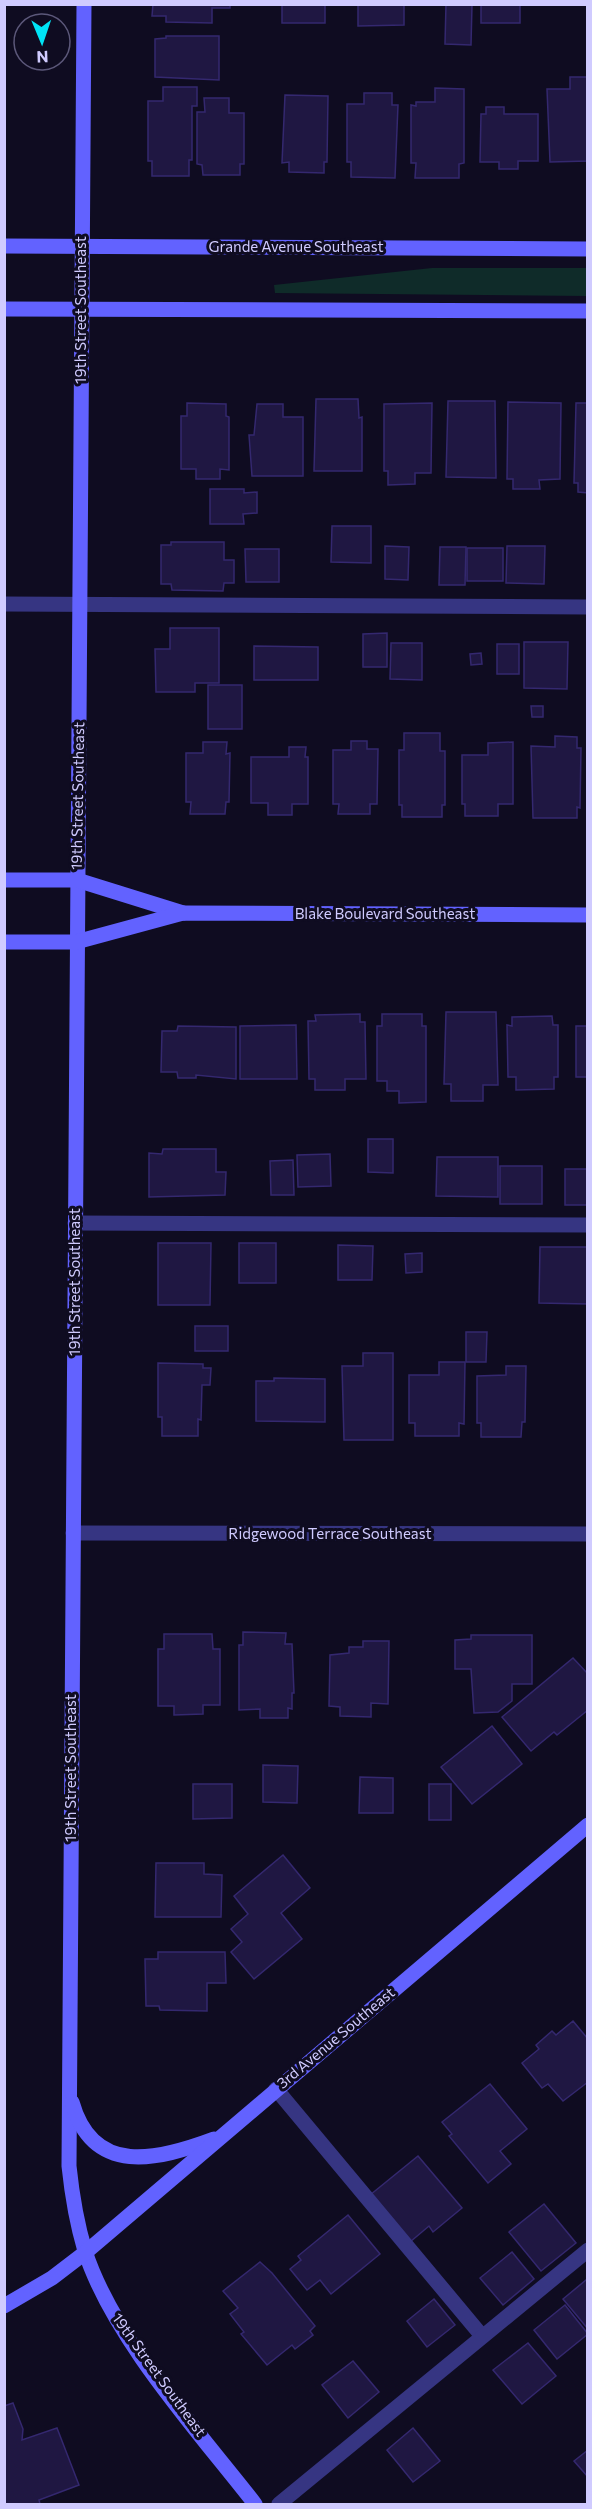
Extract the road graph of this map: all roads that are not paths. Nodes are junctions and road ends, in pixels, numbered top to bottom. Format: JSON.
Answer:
{"nodes":[{"id":1,"x":84,"y":4,"type":"edge"},
{"id":2,"x":4,"y":246,"type":"edge"},
{"id":3,"x":82,"y":246,"type":"junction"},
{"id":4,"x":588,"y":249,"type":"edge"},
{"id":5,"x":4,"y":309,"type":"edge"},
{"id":6,"x":82,"y":309,"type":"junction"},
{"id":7,"x":588,"y":311,"type":"edge"},
{"id":8,"x":4,"y":604,"type":"edge"},
{"id":9,"x":80,"y":604,"type":"junction"},
{"id":10,"x":588,"y":607,"type":"edge"},
{"id":11,"x":4,"y":880,"type":"edge"},
{"id":12,"x":77,"y":880,"type":"junction"},
{"id":13,"x":183,"y":913,"type":"junction"},
{"id":14,"x":588,"y":915,"type":"edge"},
{"id":15,"x":4,"y":942,"type":"edge"},
{"id":16,"x":76,"y":942,"type":"junction"},
{"id":17,"x":75,"y":1223,"type":"junction"},
{"id":18,"x":588,"y":1225,"type":"edge"},
{"id":19,"x":73,"y":1533,"type":"junction"},
{"id":20,"x":588,"y":1534,"type":"edge"},
{"id":21,"x":588,"y":1825,"type":"edge"},
{"id":22,"x":276,"y":2090,"type":"junction"},
{"id":23,"x":69,"y":2092,"type":"junction"},
{"id":24,"x":223,"y":2136,"type":"junction"},
{"id":25,"x":588,"y":2250,"type":"edge"},
{"id":26,"x":86,"y":2252,"type":"junction"},
{"id":27,"x":4,"y":2306,"type":"edge"},
{"id":28,"x":482,"y":2336,"type":"junction"},
{"id":29,"x":255,"y":2505,"type":"edge"},
{"id":30,"x":279,"y":2505,"type":"edge"}],
"edges":[{"from":1,"to":3,"type":"main road","name":"19th Street Southeast"},
{"from":2,"to":3,"type":"main road","name":"Grande Avenue Southeast"},
{"from":3,"to":4,"type":"main road","name":"Grande Avenue Southeast"},
{"from":3,"to":6,"type":"main road","name":"19th Street Southeast"},
{"from":5,"to":6,"type":"main road"},
{"from":6,"to":7,"type":"main road"},
{"from":6,"to":9,"type":"main road","name":"19th Street Southeast"},
{"from":8,"to":9,"type":"street"},
{"from":9,"to":10,"type":"street"},
{"from":9,"to":12,"type":"main road","name":"19th Street Southeast"},
{"from":11,"to":12,"type":"main road","name":"Blake Boulevard Southeast"},
{"from":12,"to":13,"type":"main road","name":"Blake Boulevard Southeast"},
{"from":12,"to":16,"type":"main road","name":"19th Street Southeast"},
{"from":13,"to":14,"type":"main road","name":"Blake Boulevard Southeast"},
{"from":13,"to":16,"type":"main road","name":"Blake Boulevard Southeast"},
{"from":15,"to":16,"type":"main road","name":"Blake Boulevard Southeast"},
{"from":16,"to":17,"type":"main road","name":"19th Street Southeast"},
{"from":17,"to":18,"type":"street"},
{"from":17,"to":19,"type":"main road","name":"19th Street Southeast"},
{"from":19,"to":20,"type":"street","name":"Ridgewood Terrace Southeast"},
{"from":19,"to":23,"type":"main road","name":"19th Street Southeast"},
{"from":21,"to":22,"type":"main road","name":"3rd Avenue Southeast"},
{"from":22,"to":24,"type":"main road","name":"3rd Avenue Southeast"},
{"from":22,"to":28,"type":"street"},
{"from":23,"to":24,"type":"main road"},
{"from":23,"to":26,"type":"main road","name":"19th Street Southeast"},
{"from":24,"to":26,"type":"main road","name":"3rd Avenue Southeast"},
{"from":25,"to":28,"type":"street"},
{"from":26,"to":27,"type":"main road","name":"3rd Avenue Southeast"},
{"from":26,"to":29,"type":"main road","name":"19th Street Southeast"},
{"from":28,"to":30,"type":"street"}]}
